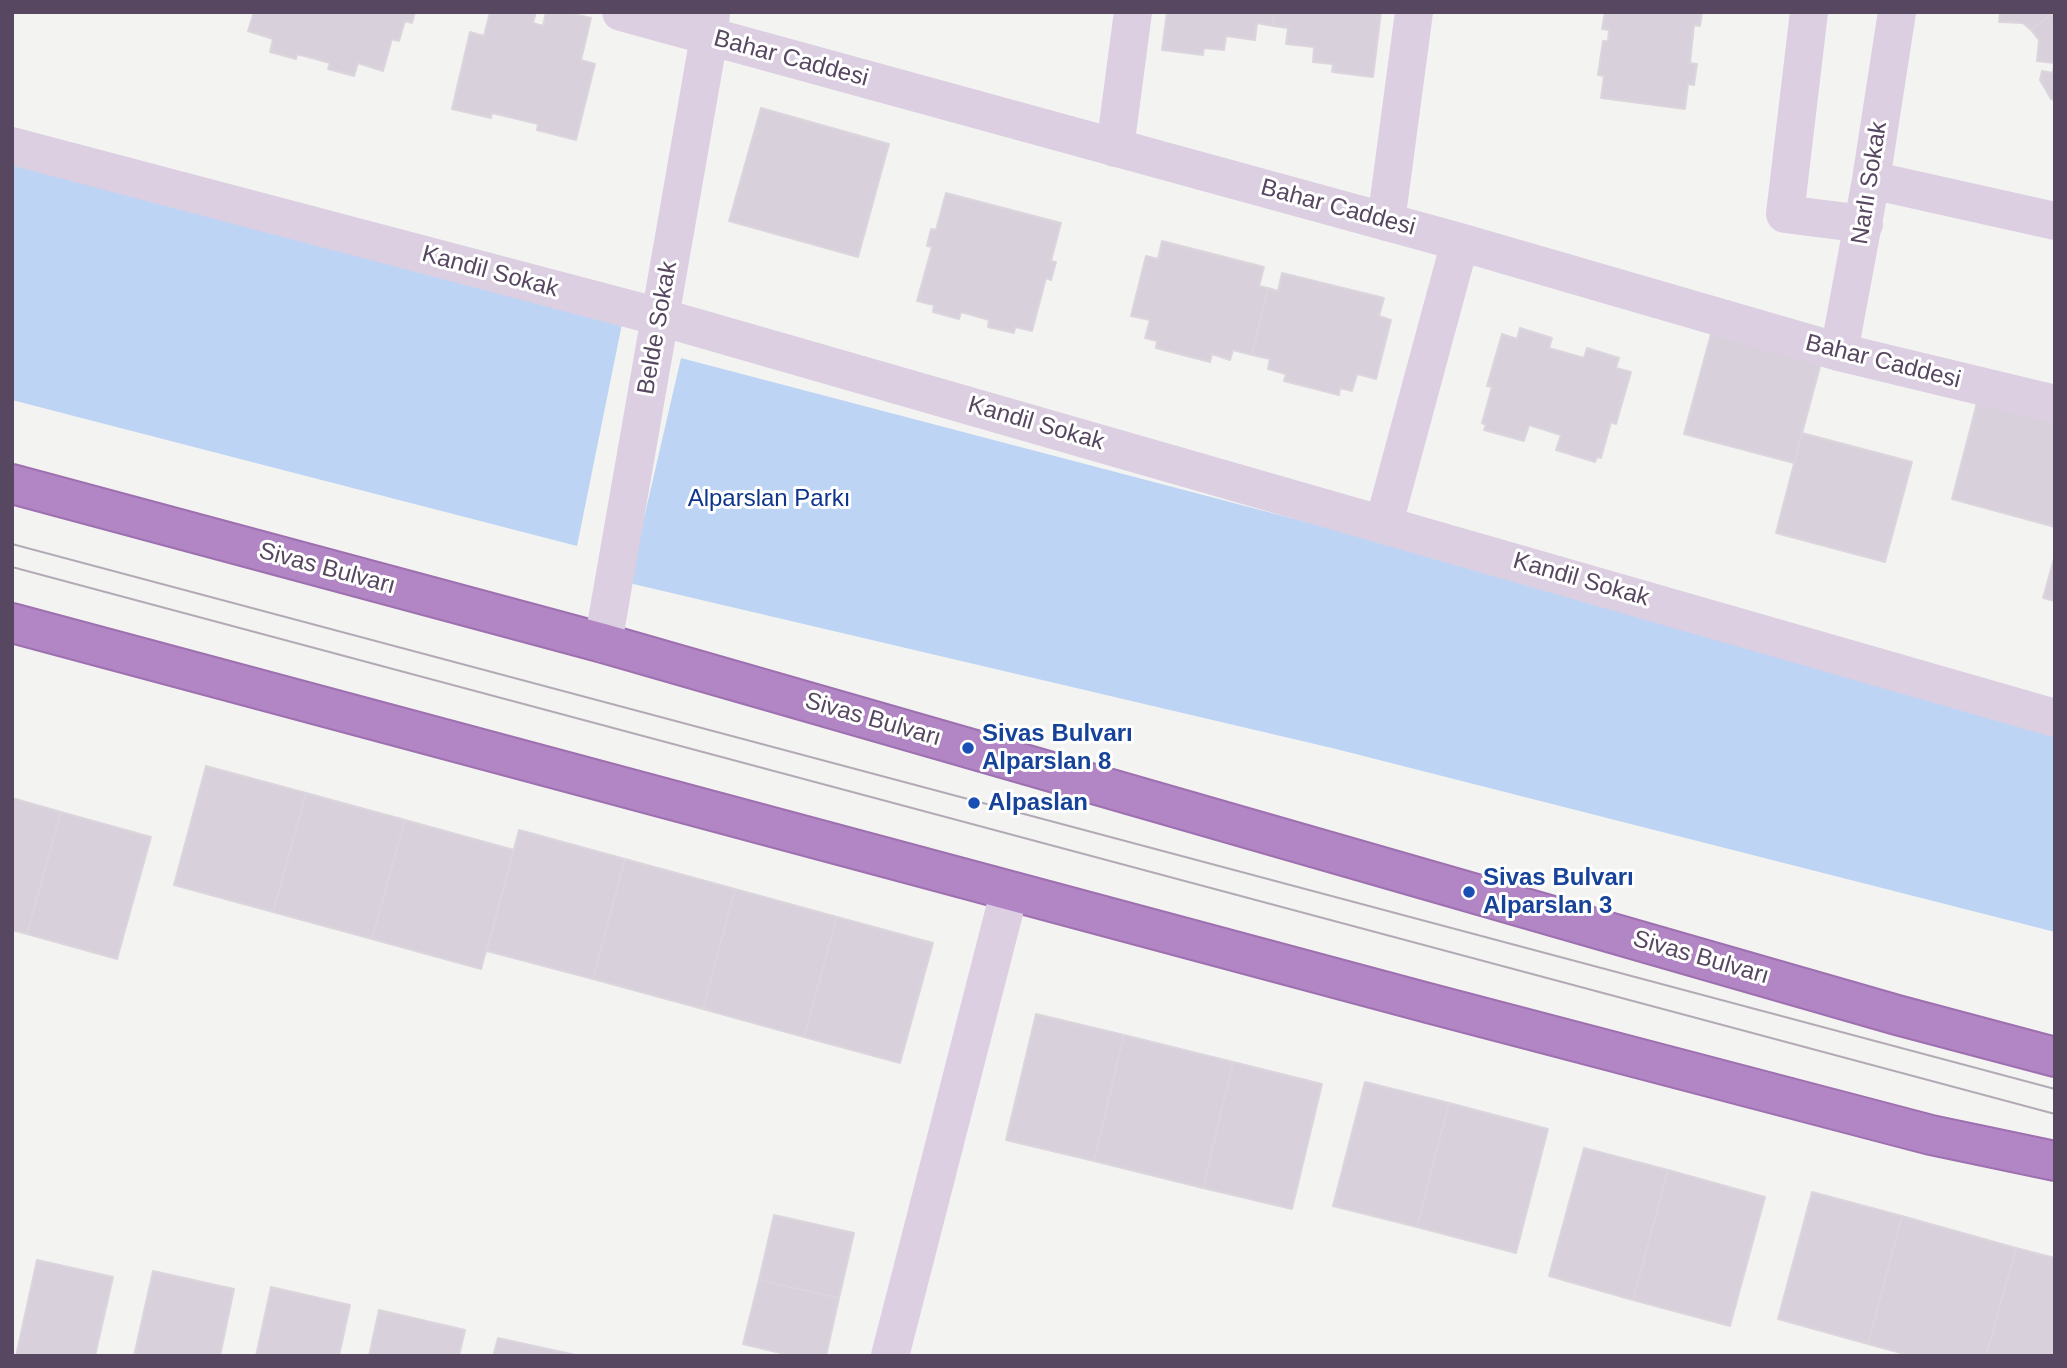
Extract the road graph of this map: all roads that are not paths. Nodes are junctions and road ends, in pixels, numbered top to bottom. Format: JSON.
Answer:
{"nodes":[{"id":1,"x":621,"y":12,"type":"edge"},
{"id":2,"x":1133,"y":12,"type":"edge"},
{"id":3,"x":1414,"y":12,"type":"edge"},
{"id":4,"x":1809,"y":12,"type":"edge"},
{"id":5,"x":1897,"y":12,"type":"edge"},
{"id":6,"x":710,"y":24,"type":"edge"},
{"id":7,"x":12,"y":146,"type":"edge"},
{"id":8,"x":1115,"y":148,"type":"junction"},
{"id":9,"x":1871,"y":180,"type":"junction"},
{"id":10,"x":2055,"y":221,"type":"edge"},
{"id":11,"x":1386,"y":222,"type":"junction"},
{"id":12,"x":1864,"y":224,"type":"junction"},
{"id":13,"x":1460,"y":242,"type":"junction"},
{"id":14,"x":660,"y":317,"type":"junction"},
{"id":15,"x":1839,"y":352,"type":"junction"},
{"id":16,"x":2055,"y":404,"type":"edge"},
{"id":17,"x":12,"y":484,"type":"edge"},
{"id":18,"x":1384,"y":523,"type":"junction"},
{"id":19,"x":12,"y":623,"type":"edge"},
{"id":20,"x":603,"y":643,"type":"junction"},
{"id":21,"x":2055,"y":719,"type":"edge"},
{"id":22,"x":1009,"y":892,"type":"junction"},
{"id":23,"x":1897,"y":1015,"type":"junction"},
{"id":24,"x":2055,"y":1044,"type":"edge"},
{"id":25,"x":2055,"y":1057,"type":"edge"},
{"id":26,"x":1931,"y":1135,"type":"junction"},
{"id":27,"x":2055,"y":1161,"type":"edge"},
{"id":28,"x":2055,"y":1174,"type":"edge"},
{"id":29,"x":890,"y":1356,"type":"edge"}],
"edges":[{"from":1,"to":6,"type":"street","name":"Bahar Caddesi"},
{"from":2,"to":8,"type":"street"},
{"from":3,"to":11,"type":"street"},
{"from":4,"to":12,"type":"street"},
{"from":5,"to":9,"type":"street","name":"Narlı Sokak"},
{"from":6,"to":8,"type":"street","name":"Bahar Caddesi"},
{"from":6,"to":14,"type":"street","name":"Belde Sokak"},
{"from":7,"to":14,"type":"street","name":"Kandil Sokak"},
{"from":8,"to":11,"type":"street","name":"Bahar Caddesi"},
{"from":9,"to":10,"type":"street"},
{"from":9,"to":12,"type":"street","name":"Narlı Sokak"},
{"from":11,"to":13,"type":"street","name":"Bahar Caddesi"},
{"from":12,"to":15,"type":"street","name":"Narlı Sokak"},
{"from":13,"to":15,"type":"street","name":"Bahar Caddesi"},
{"from":13,"to":18,"type":"street"},
{"from":14,"to":18,"type":"street","name":"Kandil Sokak"},
{"from":14,"to":20,"type":"street","name":"Belde Sokak"},
{"from":15,"to":16,"type":"street","name":"Bahar Caddesi"},
{"from":17,"to":20,"type":"highway","name":"Sivas Bulvarı"},
{"from":18,"to":21,"type":"street","name":"Kandil Sokak"},
{"from":19,"to":22,"type":"highway"},
{"from":20,"to":23,"type":"highway","name":"Sivas Bulvarı"},
{"from":22,"to":26,"type":"highway"},
{"from":22,"to":29,"type":"street"},
{"from":23,"to":24,"type":"highway"},
{"from":23,"to":25,"type":"highway","name":"Sivas Bulvarı"},
{"from":26,"to":27,"type":"highway"},
{"from":26,"to":28,"type":"highway"}]}
